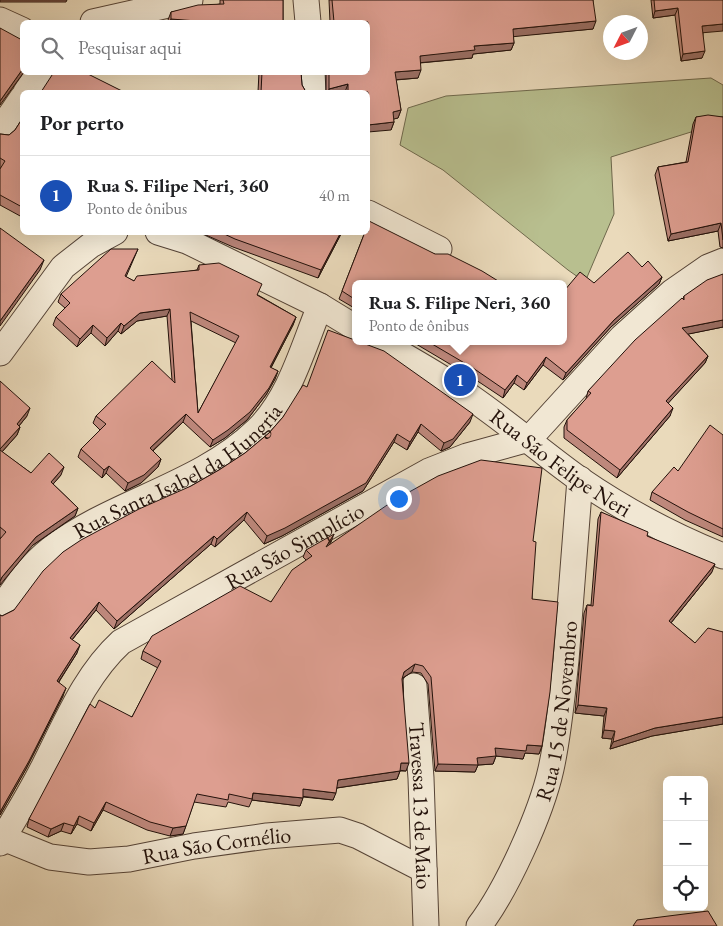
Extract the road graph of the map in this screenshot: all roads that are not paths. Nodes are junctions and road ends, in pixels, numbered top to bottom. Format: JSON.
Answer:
{"nodes":[{"id":1,"x":190,"y":0,"type":"edge"},
{"id":2,"x":306,"y":0,"type":"edge"},
{"id":3,"x":0,"y":20,"type":"edge"},
{"id":4,"x":101,"y":20,"type":"edge"},
{"id":5,"x":308,"y":20,"type":"edge"},
{"id":6,"x":20,"y":29,"type":"edge"},
{"id":7,"x":38,"y":75,"type":"edge"},
{"id":8,"x":312,"y":75,"type":"edge"},
{"id":9,"x":27,"y":90,"type":"edge"},
{"id":10,"x":313,"y":90,"type":"edge"},
{"id":11,"x":20,"y":101,"type":"edge"},
{"id":12,"x":0,"y":130,"type":"edge"},
{"id":13,"x":370,"y":213,"type":"edge"},
{"id":14,"x":109,"y":235,"type":"edge"},
{"id":15,"x":168,"y":235,"type":"edge"},
{"id":16,"x":439,"y":249,"type":"dead end"},
{"id":17,"x":723,"y":261,"type":"edge"},
{"id":18,"x":320,"y":306,"type":"junction"},
{"id":19,"x":352,"y":326,"type":"edge"},
{"id":20,"x":386,"y":345,"type":"edge"},
{"id":21,"x":0,"y":353,"type":"edge"},
{"id":22,"x":529,"y":439,"type":"junction"},
{"id":23,"x":580,"y":479,"type":"junction"},
{"id":24,"x":723,"y":556,"type":"edge"},
{"id":25,"x":0,"y":610,"type":"edge"},
{"id":26,"x":414,"y":686,"type":"dead end"},
{"id":27,"x":1,"y":841,"type":"edge"},
{"id":28,"x":424,"y":870,"type":"junction"},
{"id":29,"x":426,"y":926,"type":"edge"},
{"id":30,"x":478,"y":926,"type":"edge"}],
"edges":[{"from":1,"to":4,"type":"street"},
{"from":2,"to":5,"type":"street"},
{"from":3,"to":6,"type":"street"},
{"from":7,"to":9,"type":"street"},
{"from":8,"to":10,"type":"street"},
{"from":11,"to":12,"type":"street"},
{"from":13,"to":16,"type":"street"},
{"from":14,"to":21,"type":"street"},
{"from":15,"to":18,"type":"street"},
{"from":17,"to":22,"type":"street"},
{"from":18,"to":19,"type":"street"},
{"from":18,"to":25,"type":"street","name":"Rua Santa Isabel da Hungria"},
{"from":20,"to":22,"type":"street","name":"Rua São Felipe Neri"},
{"from":22,"to":23,"type":"street","name":"Rua São Felipe Neri"},
{"from":22,"to":27,"type":"street","name":"Rua São Simplício"},
{"from":23,"to":24,"type":"street","name":"Rua São Felipe Neri"},
{"from":23,"to":30,"type":"street","name":"Rua 15 de Novembro"},
{"from":26,"to":28,"type":"street","name":"Travessa 13 de Maio"},
{"from":27,"to":28,"type":"street","name":"Rua São Cornélio"},
{"from":28,"to":29,"type":"street","name":"Travessa 13 de Maio"}]}
